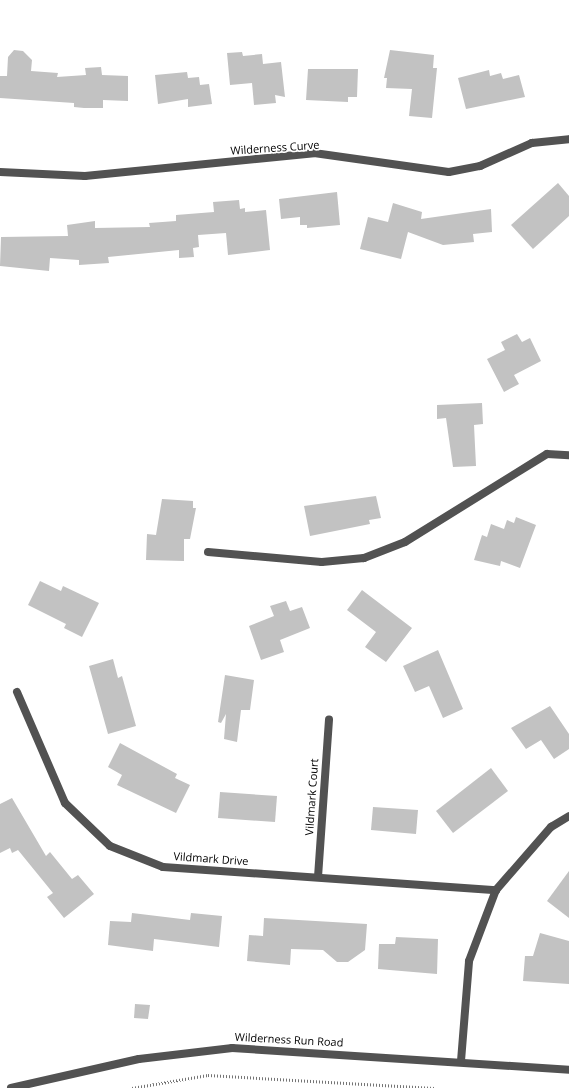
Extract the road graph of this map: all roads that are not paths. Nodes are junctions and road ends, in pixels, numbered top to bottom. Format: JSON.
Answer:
{"nodes":[{"id":1,"x":569,"y":139,"type":"edge"},
{"id":2,"x":0,"y":172,"type":"edge"},
{"id":3,"x":569,"y":455,"type":"edge"},
{"id":4,"x":208,"y":552,"type":"dead end"},
{"id":5,"x":17,"y":692,"type":"dead end"},
{"id":6,"x":329,"y":719,"type":"dead end"},
{"id":7,"x":569,"y":816,"type":"edge"},
{"id":8,"x":318,"y":877,"type":"junction"},
{"id":9,"x":496,"y":890,"type":"junction"},
{"id":10,"x":462,"y":1061,"type":"junction"},
{"id":11,"x":569,"y":1070,"type":"edge"},
{"id":12,"x":11,"y":1088,"type":"edge"}],
"edges":[{"from":1,"to":2,"type":"street","name":"Wilderness Curve"},
{"from":3,"to":4,"type":"street"},
{"from":5,"to":8,"type":"street","name":"Vildmark Drive"},
{"from":6,"to":8,"type":"street","name":"Vildmark Court"},
{"from":7,"to":9,"type":"street"},
{"from":8,"to":9,"type":"street","name":"Vildmark Drive"},
{"from":9,"to":10,"type":"street"},
{"from":10,"to":11,"type":"street","name":"Wilderness Run Road"},
{"from":10,"to":12,"type":"street","name":"Wilderness Run Road"}]}
